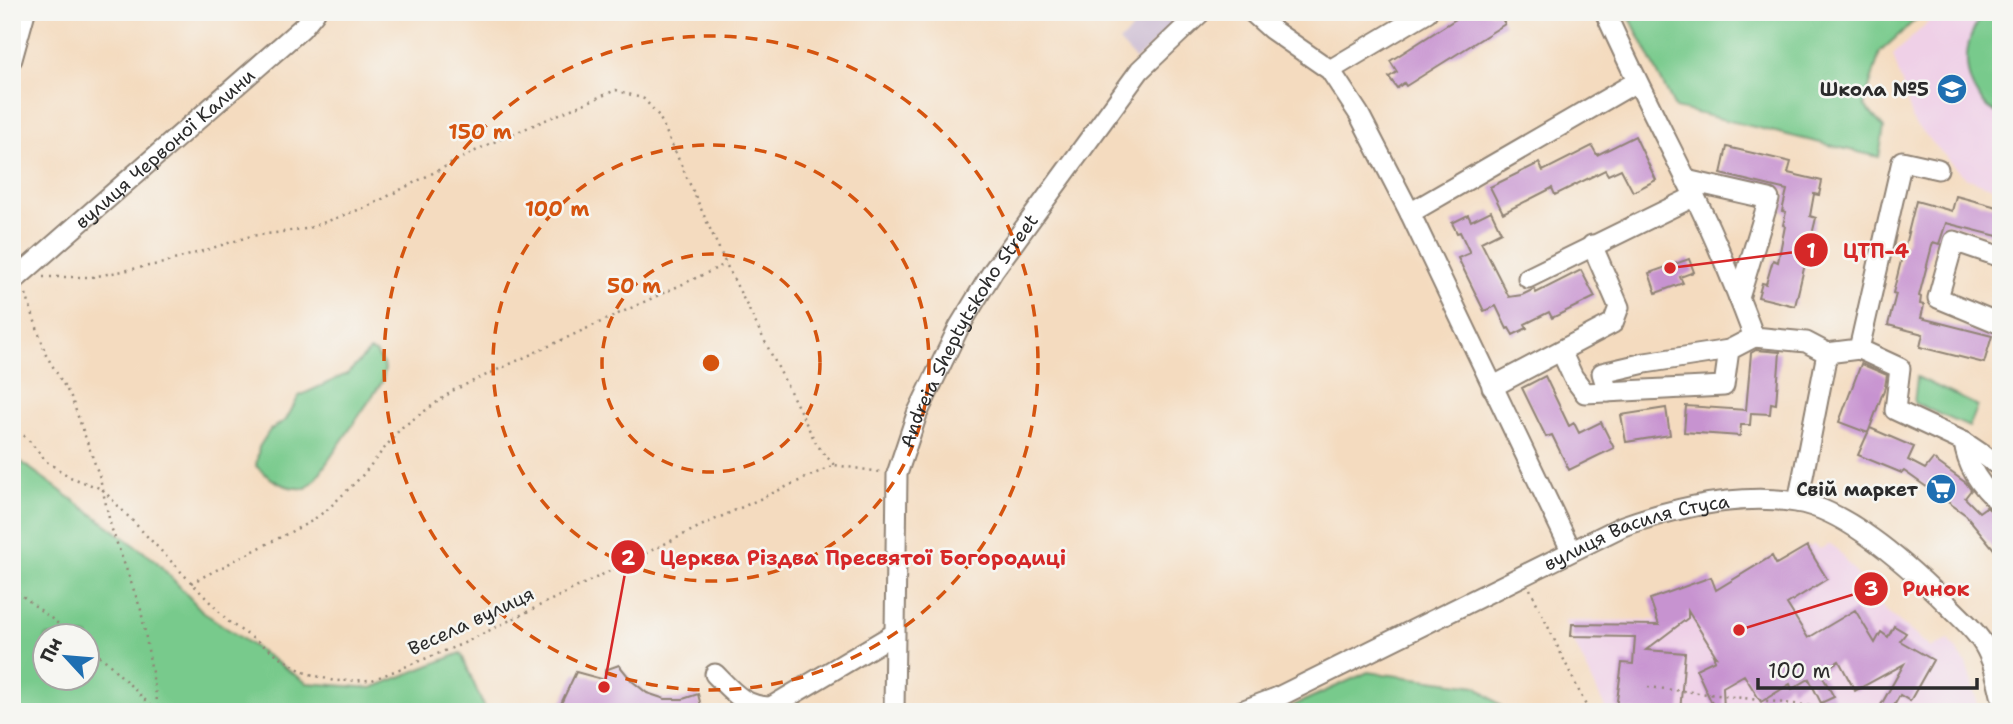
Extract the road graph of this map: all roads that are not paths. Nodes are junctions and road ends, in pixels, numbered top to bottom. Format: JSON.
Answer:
{"nodes":[{"id":1,"x":25,"y":12,"type":"edge"},
{"id":2,"x":315,"y":12,"type":"edge"},
{"id":3,"x":1201,"y":12,"type":"edge"},
{"id":4,"x":1252,"y":12,"type":"edge"},
{"id":5,"x":1427,"y":12,"type":"edge"},
{"id":6,"x":1605,"y":12,"type":"edge"},
{"id":7,"x":12,"y":59,"type":"edge"},
{"id":8,"x":1329,"y":70,"type":"junction"},
{"id":9,"x":1636,"y":82,"type":"junction"},
{"id":10,"x":1938,"y":169,"type":"dead end"},
{"id":11,"x":1690,"y":188,"type":"junction"},
{"id":12,"x":1410,"y":213,"type":"junction"},
{"id":13,"x":1592,"y":245,"type":"junction"},
{"id":14,"x":2001,"y":257,"type":"edge"},
{"id":15,"x":1528,"y":278,"type":"dead end"},
{"id":16,"x":16,"y":279,"type":"edge"},
{"id":17,"x":1739,"y":299,"type":"junction"},
{"id":18,"x":2001,"y":324,"type":"edge"},
{"id":19,"x":1754,"y":337,"type":"junction"},
{"id":20,"x":1859,"y":349,"type":"junction"},
{"id":21,"x":1729,"y":350,"type":"junction"},
{"id":22,"x":1561,"y":351,"type":"junction"},
{"id":23,"x":1827,"y":353,"type":"junction"},
{"id":24,"x":1492,"y":387,"type":"junction"},
{"id":25,"x":1608,"y":392,"type":"junction"},
{"id":26,"x":1964,"y":442,"type":"junction"},
{"id":27,"x":2001,"y":467,"type":"edge"},
{"id":28,"x":1798,"y":502,"type":"junction"},
{"id":29,"x":2001,"y":504,"type":"edge"},
{"id":30,"x":1572,"y":550,"type":"junction"},
{"id":31,"x":894,"y":634,"type":"junction"},
{"id":32,"x":1998,"y":672,"type":"edge"},
{"id":33,"x":715,"y":674,"type":"dead end"},
{"id":34,"x":2001,"y":695,"type":"edge"},
{"id":35,"x":894,"y":712,"type":"edge"},
{"id":36,"x":1239,"y":712,"type":"edge"}],
"edges":[{"from":1,"to":7,"type":"street"},
{"from":2,"to":16,"type":"street","name":"вулиця Червоної Калини"},
{"from":3,"to":31,"type":"street","name":"Andreia Sheptytskoho Street"},
{"from":4,"to":8,"type":"street"},
{"from":5,"to":8,"type":"street"},
{"from":6,"to":9,"type":"street"},
{"from":8,"to":12,"type":"street"},
{"from":9,"to":11,"type":"street"},
{"from":9,"to":12,"type":"street"},
{"from":10,"to":20,"type":"street"},
{"from":11,"to":13,"type":"street"},
{"from":11,"to":17,"type":"street"},
{"from":11,"to":17,"type":"street"},
{"from":12,"to":24,"type":"street"},
{"from":13,"to":15,"type":"street"},
{"from":13,"to":22,"type":"street"},
{"from":14,"to":18,"type":"street"},
{"from":17,"to":19,"type":"street"},
{"from":19,"to":21,"type":"street"},
{"from":19,"to":23,"type":"street"},
{"from":20,"to":23,"type":"street"},
{"from":20,"to":26,"type":"street"},
{"from":21,"to":25,"type":"street"},
{"from":21,"to":25,"type":"street"},
{"from":22,"to":24,"type":"street"},
{"from":22,"to":25,"type":"street"},
{"from":23,"to":28,"type":"street"},
{"from":24,"to":30,"type":"street"},
{"from":26,"to":27,"type":"street"},
{"from":26,"to":29,"type":"street"},
{"from":28,"to":30,"type":"street","name":"вулиця Василя Стуса"},
{"from":28,"to":32,"type":"street","name":"вулиця Василя Стуса"},
{"from":30,"to":36,"type":"street","name":"вулиця Василя Стуса"},
{"from":31,"to":33,"type":"street"},
{"from":31,"to":35,"type":"street","name":"Andreia Sheptytskoho Street"},
{"from":32,"to":34,"type":"street","name":"вулиця Василя Стуса"}]}
